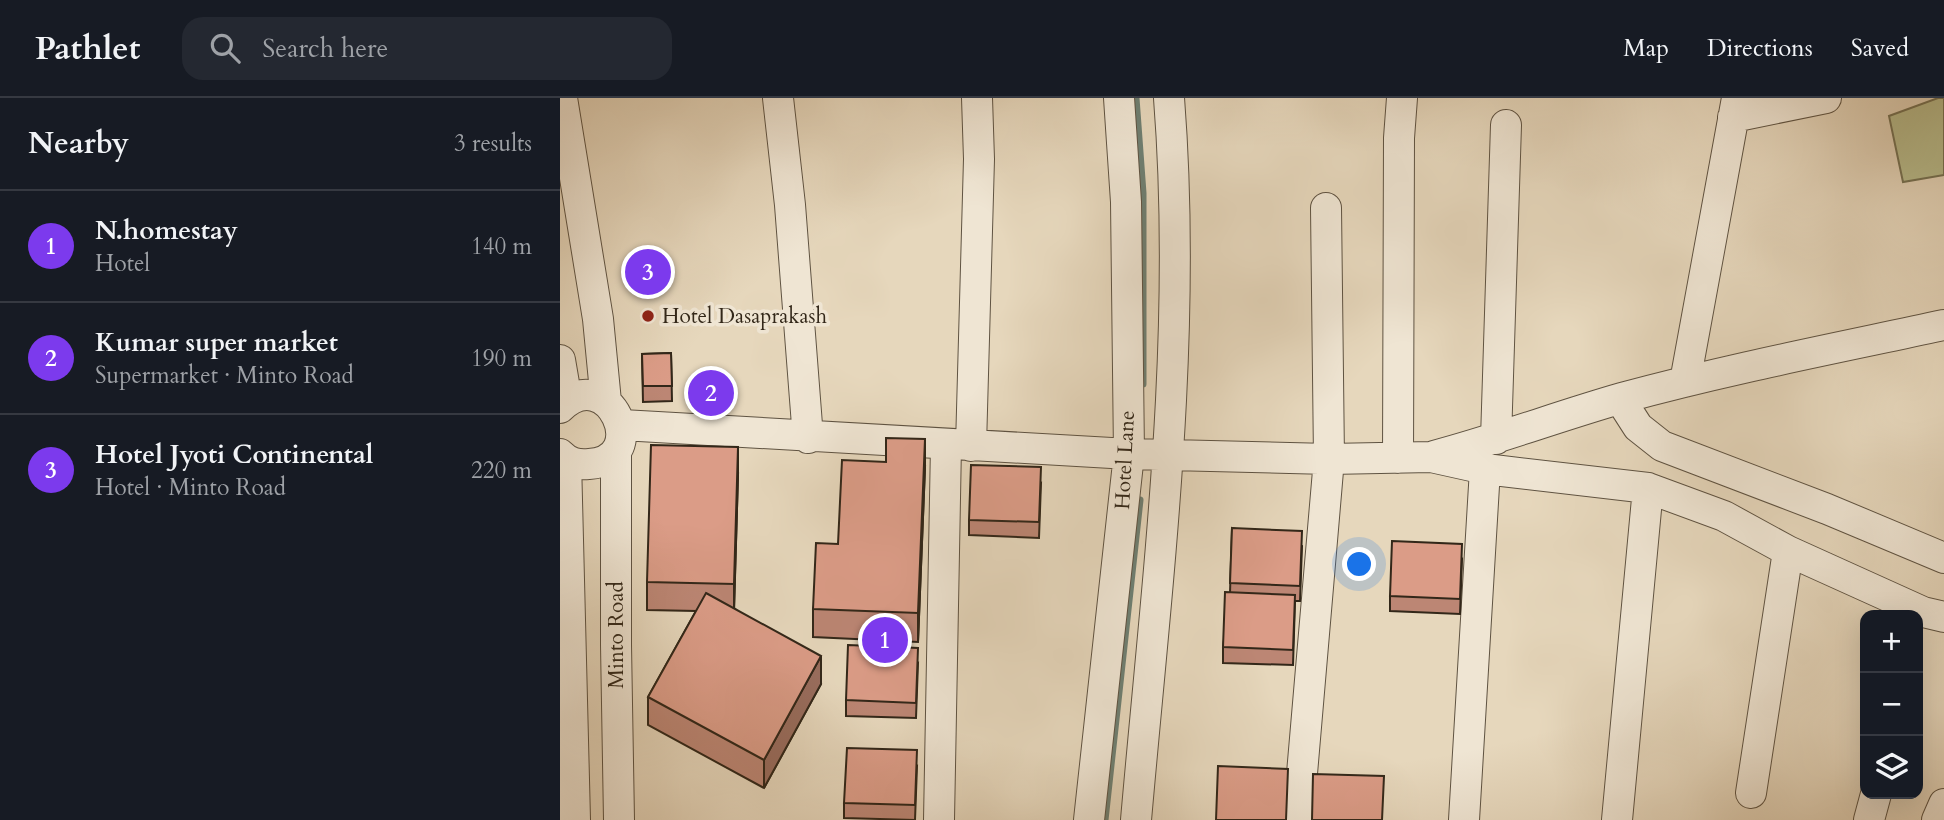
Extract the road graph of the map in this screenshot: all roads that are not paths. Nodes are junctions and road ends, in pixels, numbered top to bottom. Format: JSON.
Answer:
{"nodes":[{"id":1,"x":562,"y":98,"type":"edge"},
{"id":2,"x":778,"y":98,"type":"edge"},
{"id":3,"x":977,"y":98,"type":"edge"},
{"id":4,"x":1119,"y":98,"type":"edge"},
{"id":5,"x":1169,"y":98,"type":"edge"},
{"id":6,"x":1402,"y":98,"type":"edge"},
{"id":7,"x":1826,"y":98,"type":"edge"},
{"id":8,"x":1735,"y":107,"type":"edge"},
{"id":9,"x":1506,"y":125,"type":"dead end"},
{"id":10,"x":1326,"y":208,"type":"dead end"},
{"id":11,"x":1944,"y":325,"type":"edge"},
{"id":12,"x":560,"y":360,"type":"edge"},
{"id":13,"x":1685,"y":382,"type":"junction"},
{"id":14,"x":1620,"y":399,"type":"junction"},
{"id":15,"x":564,"y":405,"type":"edge"},
{"id":16,"x":615,"y":426,"type":"junction"},
{"id":17,"x":808,"y":438,"type":"junction"},
{"id":18,"x":1496,"y":439,"type":"junction"},
{"id":19,"x":958,"y":446,"type":"junction"},
{"id":20,"x":1129,"y":454,"type":"junction"},
{"id":21,"x":1169,"y":454,"type":"junction"},
{"id":22,"x":563,"y":457,"type":"edge"},
{"id":23,"x":1431,"y":457,"type":"junction"},
{"id":24,"x":1329,"y":458,"type":"junction"},
{"id":25,"x":1398,"y":458,"type":"junction"},
{"id":26,"x":1485,"y":469,"type":"junction"},
{"id":27,"x":1648,"y":488,"type":"junction"},
{"id":28,"x":1788,"y":551,"type":"junction"},
{"id":29,"x":1944,"y":558,"type":"edge"},
{"id":30,"x":1928,"y":621,"type":"edge"},
{"id":31,"x":1751,"y":793,"type":"dead end"},
{"id":32,"x":1874,"y":799,"type":"edge"},
{"id":33,"x":1944,"y":804,"type":"edge"},
{"id":34,"x":575,"y":820,"type":"edge"},
{"id":35,"x":619,"y":820,"type":"edge"},
{"id":36,"x":939,"y":820,"type":"edge"},
{"id":37,"x":1089,"y":820,"type":"edge"},
{"id":38,"x":1136,"y":820,"type":"edge"},
{"id":39,"x":1298,"y":820,"type":"edge"},
{"id":40,"x":1464,"y":820,"type":"edge"},
{"id":41,"x":1617,"y":820,"type":"edge"},
{"id":42,"x":1869,"y":820,"type":"edge"},
{"id":43,"x":1937,"y":820,"type":"edge"}],
"edges":[{"from":1,"to":16,"type":"street","name":"Minto Road"},
{"from":2,"to":17,"type":"street"},
{"from":3,"to":19,"type":"street"},
{"from":4,"to":20,"type":"street","name":"Hotel Lane"},
{"from":5,"to":21,"type":"street","name":"Hotel Lane"},
{"from":6,"to":25,"type":"street"},
{"from":7,"to":8,"type":"street"},
{"from":8,"to":13,"type":"street"},
{"from":9,"to":18,"type":"street"},
{"from":10,"to":24,"type":"street"},
{"from":11,"to":13,"type":"street"},
{"from":12,"to":15,"type":"street"},
{"from":13,"to":14,"type":"street"},
{"from":14,"to":18,"type":"street"},
{"from":14,"to":29,"type":"street"},
{"from":15,"to":16,"type":"street"},
{"from":16,"to":17,"type":"street"},
{"from":16,"to":22,"type":"street"},
{"from":16,"to":35,"type":"street","name":"Minto Road"},
{"from":17,"to":19,"type":"street"},
{"from":18,"to":23,"type":"street"},
{"from":19,"to":20,"type":"street"},
{"from":19,"to":36,"type":"street"},
{"from":20,"to":21,"type":"street"},
{"from":20,"to":37,"type":"street","name":"Hotel Lane"},
{"from":21,"to":24,"type":"street"},
{"from":21,"to":38,"type":"street","name":"Hotel Lane"},
{"from":22,"to":34,"type":"street"},
{"from":23,"to":25,"type":"street"},
{"from":23,"to":26,"type":"street"},
{"from":24,"to":25,"type":"street"},
{"from":24,"to":39,"type":"street"},
{"from":26,"to":27,"type":"street"},
{"from":26,"to":40,"type":"street"},
{"from":27,"to":28,"type":"street"},
{"from":27,"to":41,"type":"street"},
{"from":28,"to":30,"type":"street"},
{"from":28,"to":31,"type":"street"},
{"from":32,"to":42,"type":"street"},
{"from":33,"to":43,"type":"street"}]}
